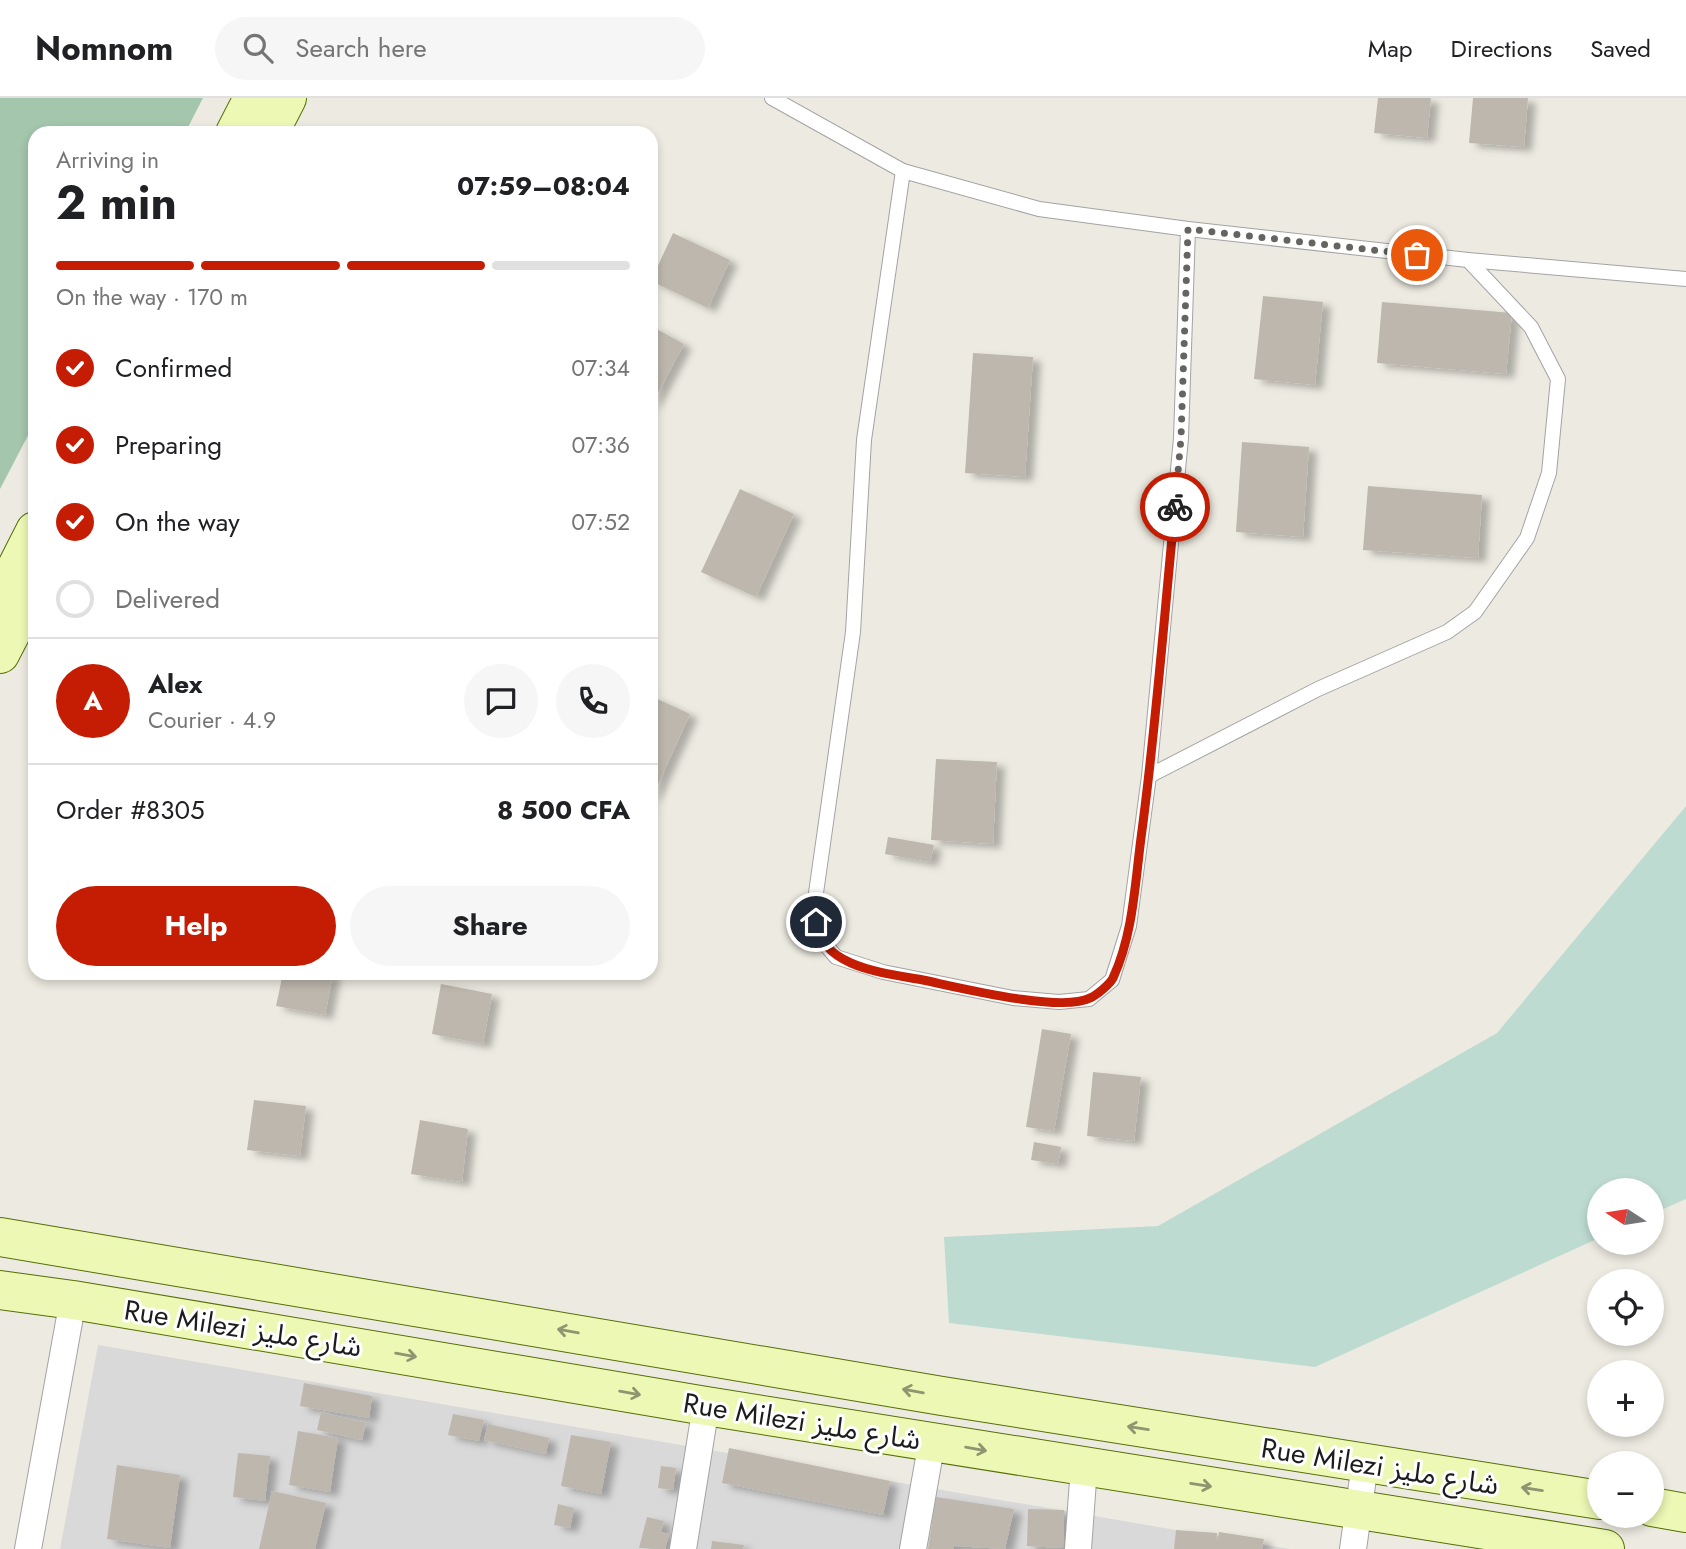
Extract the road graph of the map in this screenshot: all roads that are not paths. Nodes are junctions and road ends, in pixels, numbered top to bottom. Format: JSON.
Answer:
{"nodes":[{"id":1,"x":253,"y":98,"type":"edge"},
{"id":2,"x":287,"y":98,"type":"edge"},
{"id":3,"x":772,"y":98,"type":"edge"},
{"id":4,"x":239,"y":126,"type":"edge"},
{"id":5,"x":273,"y":126,"type":"edge"},
{"id":6,"x":903,"y":171,"type":"junction"},
{"id":7,"x":1188,"y":229,"type":"junction"},
{"id":8,"x":1468,"y":260,"type":"junction"},
{"id":9,"x":1686,"y":279,"type":"edge"},
{"id":10,"x":28,"y":545,"type":"edge"},
{"id":11,"x":0,"y":600,"type":"edge"},
{"id":12,"x":28,"y":600,"type":"edge"},
{"id":13,"x":0,"y":654,"type":"edge"},
{"id":14,"x":1149,"y":776,"type":"junction"},
{"id":15,"x":0,"y":1237,"type":"edge"},
{"id":16,"x":205,"y":1273,"type":"junction"},
{"id":17,"x":0,"y":1290,"type":"edge"},
{"id":18,"x":73,"y":1300,"type":"junction"},
{"id":19,"x":196,"y":1320,"type":"junction"},
{"id":20,"x":706,"y":1406,"type":"junction"},
{"id":21,"x":932,"y":1441,"type":"junction"},
{"id":22,"x":1365,"y":1464,"type":"junction"},
{"id":23,"x":1084,"y":1467,"type":"junction"},
{"id":24,"x":1587,"y":1498,"type":"edge"},
{"id":25,"x":1359,"y":1509,"type":"junction"},
{"id":26,"x":1664,"y":1509,"type":"edge"},
{"id":27,"x":1686,"y":1513,"type":"edge"},
{"id":28,"x":29,"y":1549,"type":"edge"},
{"id":29,"x":683,"y":1549,"type":"edge"},
{"id":30,"x":913,"y":1549,"type":"edge"},
{"id":31,"x":1078,"y":1549,"type":"edge"},
{"id":32,"x":1353,"y":1549,"type":"edge"},
{"id":33,"x":1605,"y":1549,"type":"edge"}],
"edges":[{"from":1,"to":4,"type":"street"},
{"from":2,"to":5,"type":"street"},
{"from":3,"to":6,"type":"lane"},
{"from":6,"to":7,"type":"lane"},
{"from":6,"to":14,"type":"lane"},
{"from":7,"to":8,"type":"lane"},
{"from":7,"to":14,"type":"lane"},
{"from":8,"to":9,"type":"lane"},
{"from":8,"to":14,"type":"lane"},
{"from":10,"to":11,"type":"street"},
{"from":12,"to":13,"type":"street"},
{"from":15,"to":16,"type":"street","name":"Rue Milezi شارع مليز"},
{"from":16,"to":19,"type":"street"},
{"from":22,"to":16,"type":"street","name":"Rue Milezi شارع مليز","one_way":true},
{"from":17,"to":18,"type":"street","name":"Rue Milezi شارع مليز"},
{"from":18,"to":19,"type":"street","name":"Rue Milezi شارع مليز"},
{"from":18,"to":28,"type":"street"},
{"from":19,"to":20,"type":"street","name":"Rue Milezi شارع مليز","one_way":true},
{"from":20,"to":21,"type":"street","name":"Rue Milezi شارع مليز"},
{"from":20,"to":29,"type":"street"},
{"from":21,"to":23,"type":"street","name":"Rue Milezi شارع مليز","one_way":true},
{"from":21,"to":30,"type":"street"},
{"from":24,"to":22,"type":"street","name":"Rue Milezi شارع مليز","one_way":true},
{"from":22,"to":25,"type":"street"},
{"from":23,"to":25,"type":"street","name":"Rue Milezi شارع مليز","one_way":true},
{"from":23,"to":31,"type":"street"},
{"from":25,"to":32,"type":"street"},
{"from":25,"to":33,"type":"street","name":"Rue Milezi شارع مليز"},
{"from":26,"to":27,"type":"street"}]}
